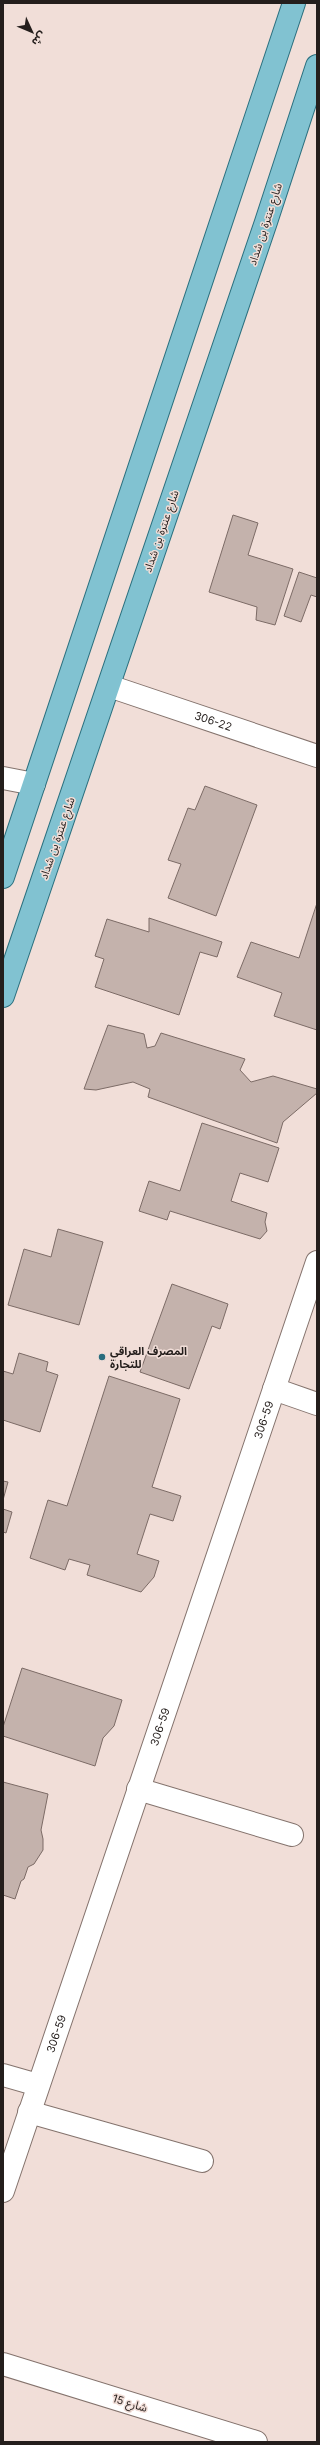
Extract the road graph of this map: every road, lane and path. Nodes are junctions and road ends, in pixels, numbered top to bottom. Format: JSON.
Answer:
{"nodes":[{"id":1,"x":294,"y":3,"type":"edge"},
{"id":2,"x":317,"y":66,"type":"edge"},
{"id":3,"x":108,"y":686,"type":"junction"},
{"id":4,"x":317,"y":756,"type":"edge"},
{"id":5,"x":3,"y":778,"type":"edge"},
{"id":6,"x":34,"y":784,"type":"junction"},
{"id":7,"x":3,"y":877,"type":"edge"},
{"id":8,"x":3,"y":996,"type":"edge"},
{"id":9,"x":317,"y":1262,"type":"edge"},
{"id":10,"x":274,"y":1389,"type":"junction"},
{"id":11,"x":317,"y":1404,"type":"edge"},
{"id":12,"x":138,"y":1789,"type":"junction"},
{"id":13,"x":292,"y":1834,"type":"dead end"},
{"id":14,"x":3,"y":2074,"type":"edge"},
{"id":15,"x":38,"y":2085,"type":"junction"},
{"id":16,"x":28,"y":2112,"type":"junction"},
{"id":17,"x":202,"y":2161,"type":"dead end"},
{"id":18,"x":3,"y":2191,"type":"edge"},
{"id":19,"x":3,"y":2364,"type":"edge"},
{"id":20,"x":256,"y":2442,"type":"edge"}],
"edges":[{"from":1,"to":6,"type":"main road"},
{"from":2,"to":3,"type":"main road","name":"شارع عنترة بن شداد"},
{"from":3,"to":4,"type":"street","name":"306-22"},
{"from":3,"to":8,"type":"main road","name":"شارع عنترة بن شداد"},
{"from":5,"to":6,"type":"street"},
{"from":6,"to":7,"type":"main road"},
{"from":9,"to":10,"type":"street","name":"306-59"},
{"from":10,"to":11,"type":"street"},
{"from":10,"to":12,"type":"street","name":"306-59"},
{"from":12,"to":13,"type":"street"},
{"from":12,"to":15,"type":"street","name":"306-59"},
{"from":14,"to":15,"type":"street"},
{"from":15,"to":16,"type":"street","name":"306-59"},
{"from":16,"to":17,"type":"street"},
{"from":16,"to":18,"type":"street","name":"306-59"},
{"from":19,"to":20,"type":"street","name":"شارع 15"}]}
